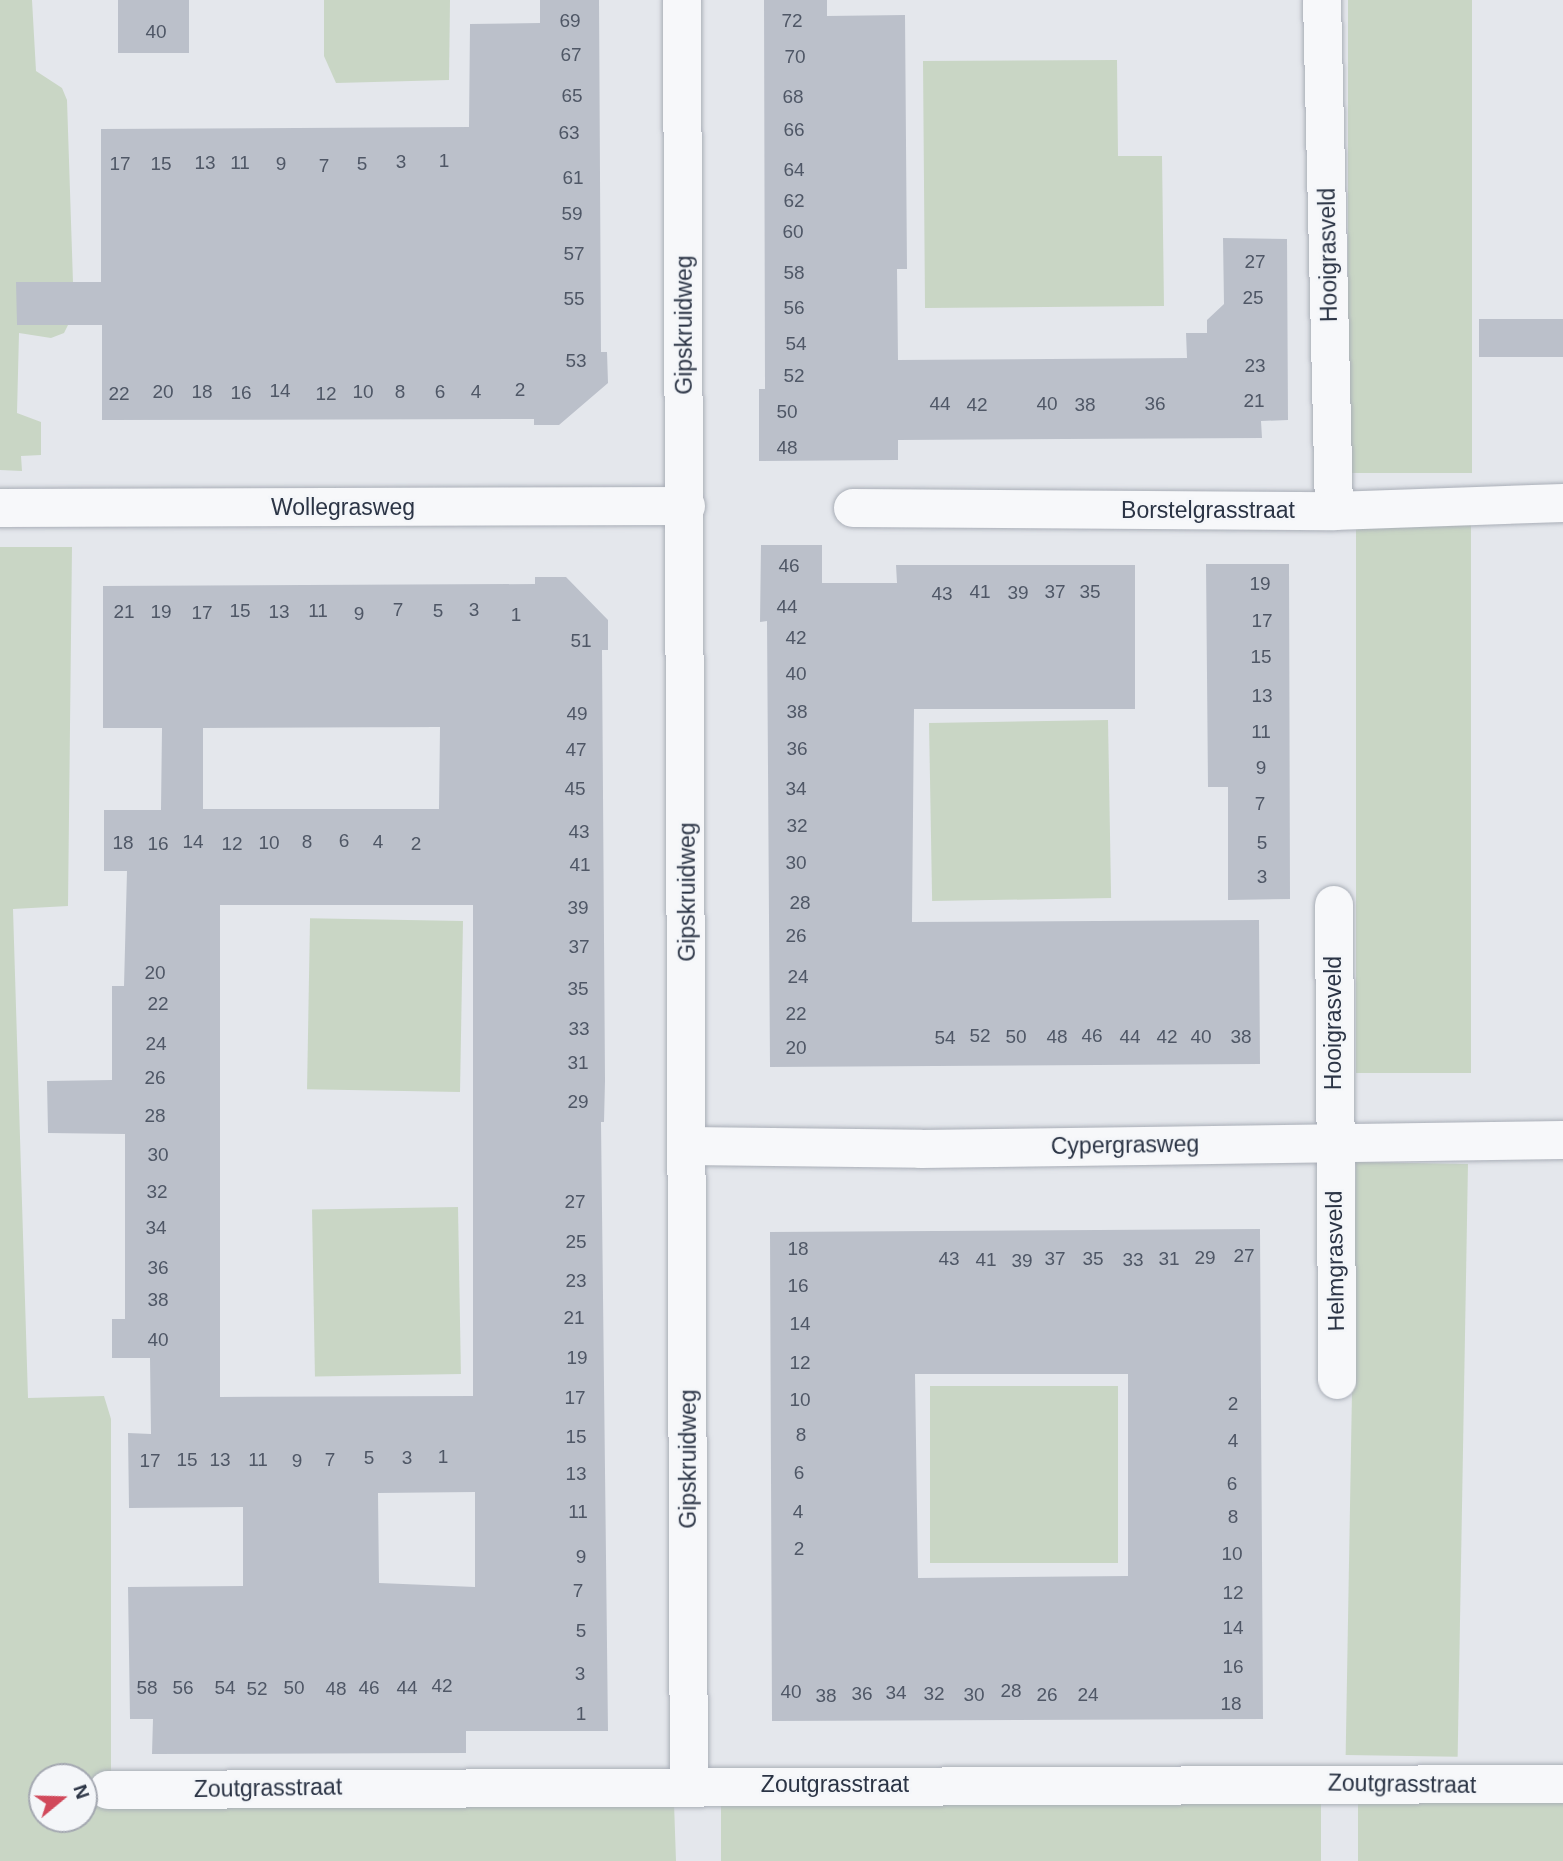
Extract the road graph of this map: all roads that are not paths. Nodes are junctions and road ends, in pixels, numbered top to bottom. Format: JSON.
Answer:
{"nodes":[{"id":1,"x":682,"y":0,"type":"edge"},
{"id":2,"x":1322,"y":0,"type":"edge"},
{"id":3,"x":1563,"y":503,"type":"edge"},
{"id":4,"x":686,"y":506,"type":"junction"},
{"id":5,"x":0,"y":508,"type":"edge"},
{"id":6,"x":853,"y":508,"type":"dead end"},
{"id":7,"x":1334,"y":511,"type":"junction"},
{"id":8,"x":1334,"y":905,"type":"dead end"},
{"id":9,"x":1563,"y":1140,"type":"edge"},
{"id":10,"x":1332,"y":1142,"type":"junction"},
{"id":11,"x":688,"y":1146,"type":"junction"},
{"id":12,"x":1337,"y":1380,"type":"dead end"},
{"id":13,"x":689,"y":1784,"type":"junction"},
{"id":14,"x":1563,"y":1784,"type":"edge"},
{"id":15,"x":108,"y":1790,"type":"dead end"}],
"edges":[{"from":1,"to":4,"type":"street","name":"Gipskruidweg"},
{"from":2,"to":7,"type":"street","name":"Hooigrasveld"},
{"from":3,"to":7,"type":"street","name":"Borstelgrasstraat"},
{"from":4,"to":5,"type":"street","name":"Wollegrasweg"},
{"from":4,"to":11,"type":"street","name":"Gipskruidweg"},
{"from":6,"to":7,"type":"street","name":"Borstelgrasstraat"},
{"from":8,"to":10,"type":"street","name":"Hooigrasveld"},
{"from":9,"to":10,"type":"street","name":"Cypergrasweg"},
{"from":10,"to":11,"type":"street","name":"Cypergrasweg"},
{"from":10,"to":12,"type":"street","name":"Helmgrasveld"},
{"from":11,"to":13,"type":"street","name":"Gipskruidweg"},
{"from":13,"to":14,"type":"street","name":"Zoutgrasstraat"},
{"from":13,"to":15,"type":"street","name":"Zoutgrasstraat"}]}
